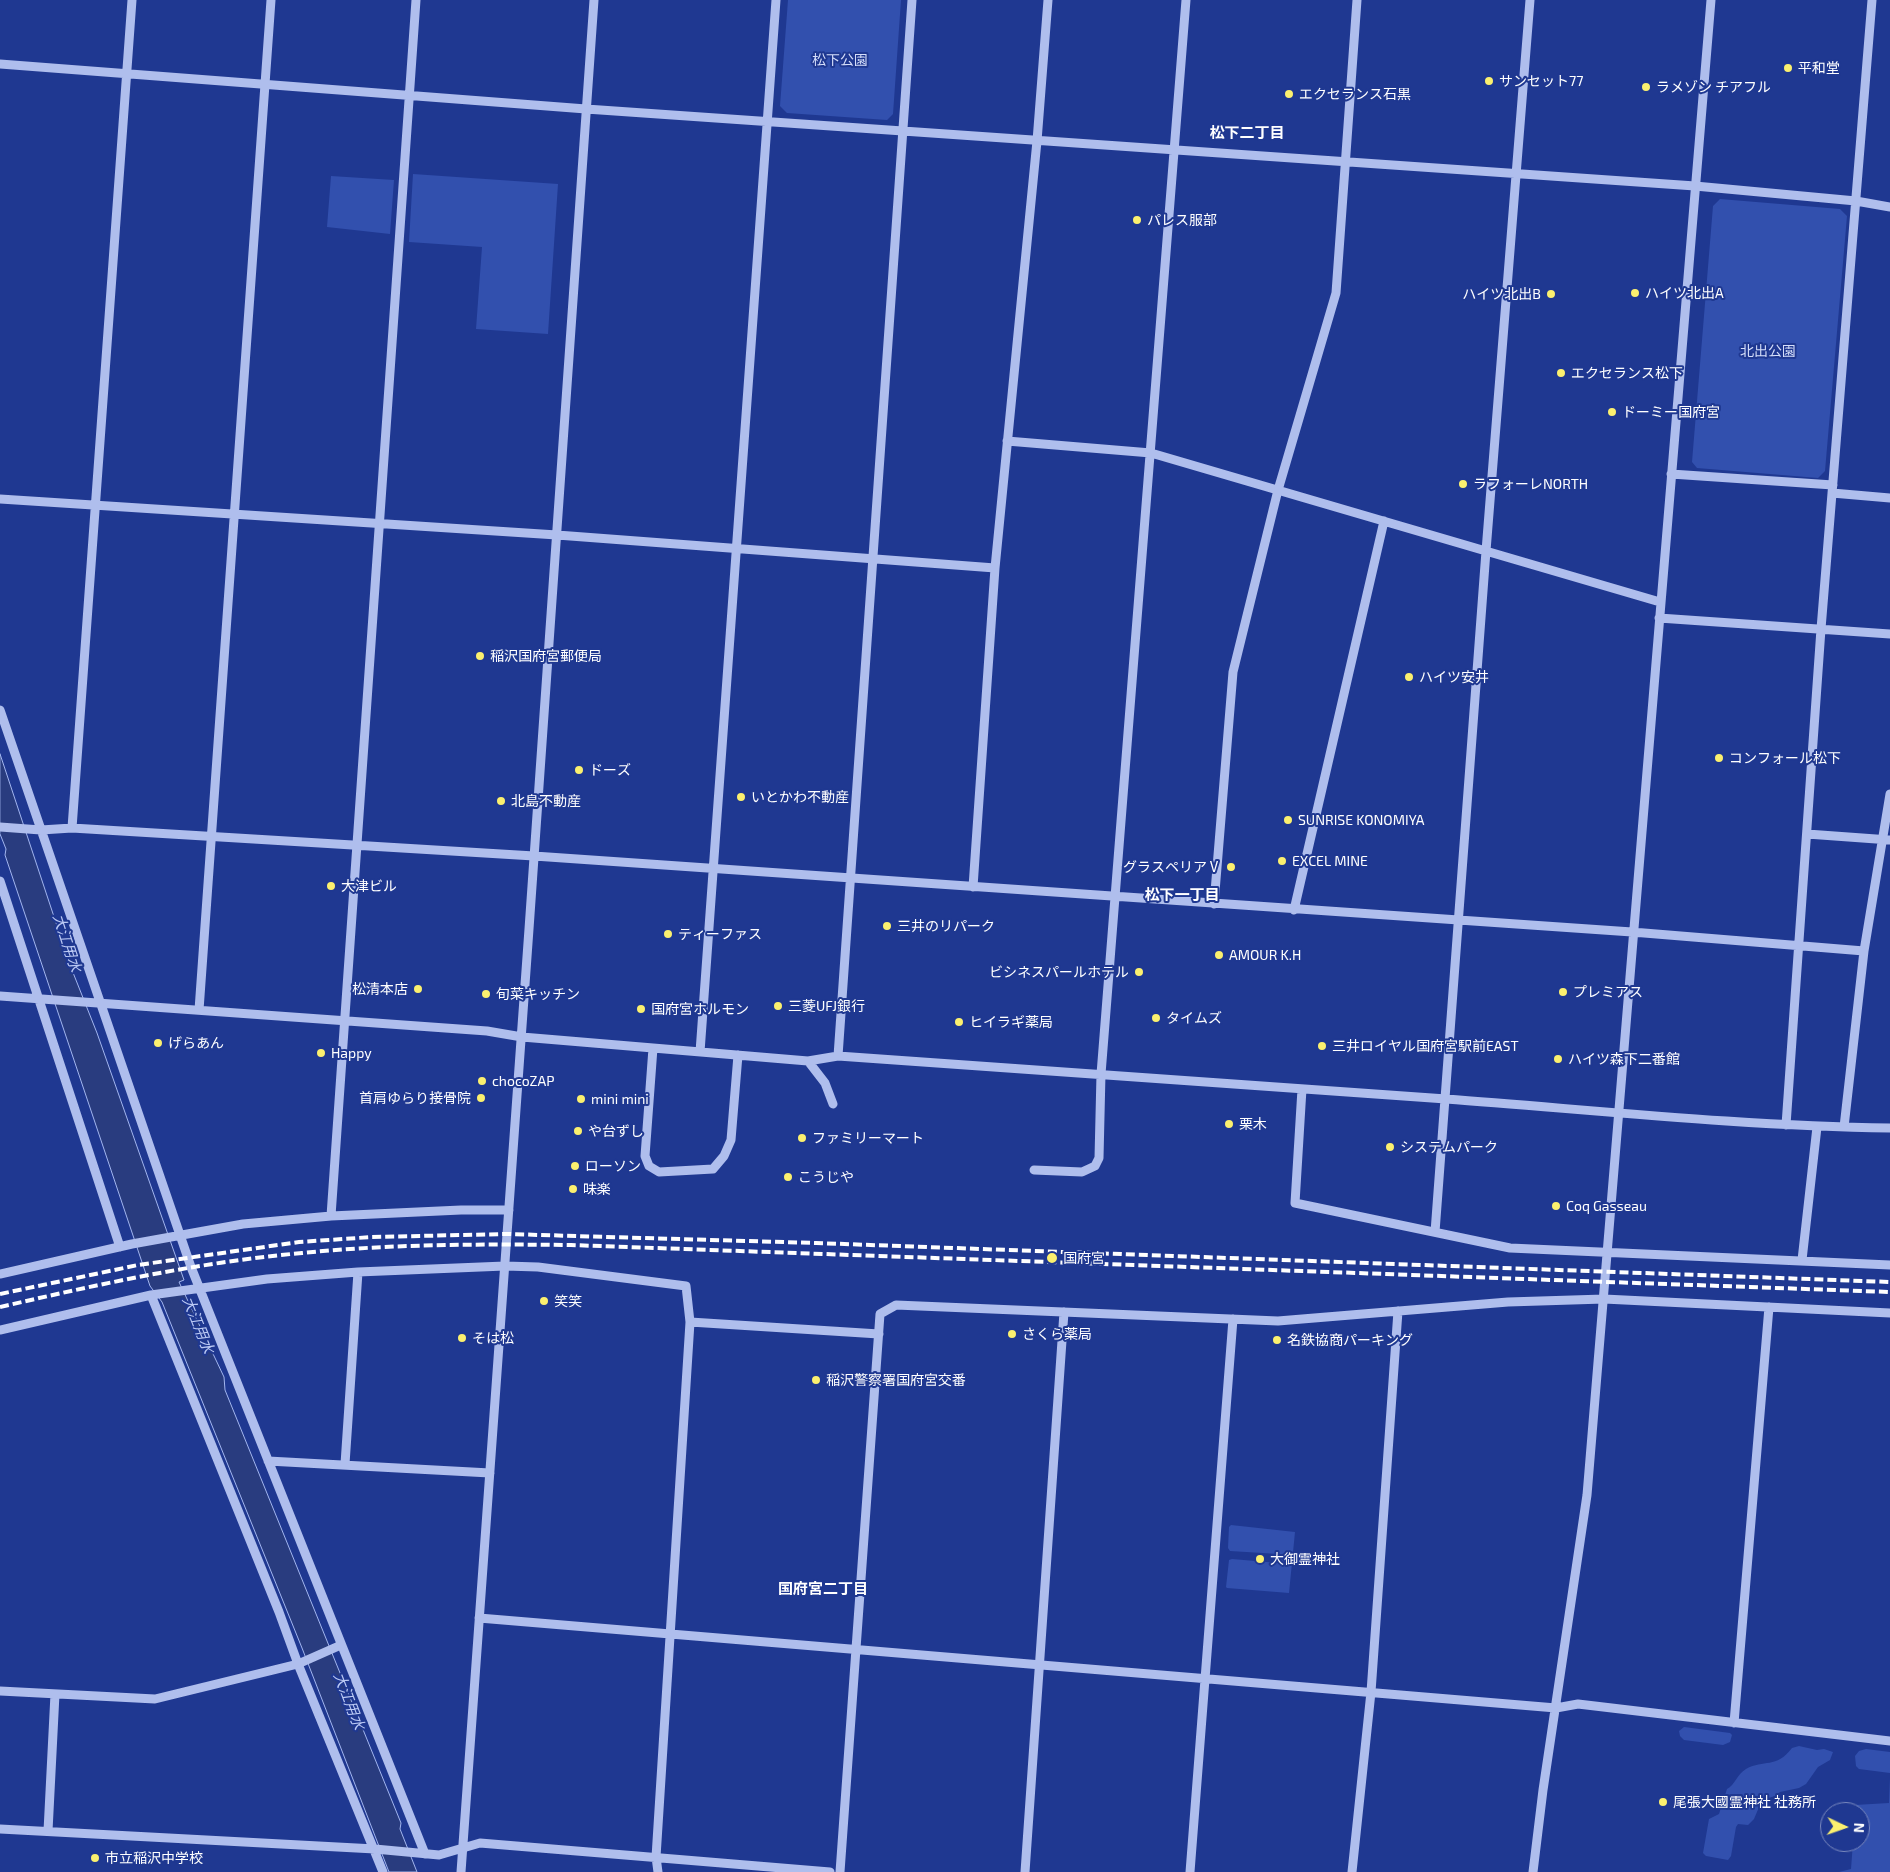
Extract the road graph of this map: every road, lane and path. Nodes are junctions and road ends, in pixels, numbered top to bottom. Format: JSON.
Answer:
{"nodes":[{"id":1,"x":132,"y":0,"type":"edge"},
{"id":2,"x":271,"y":0,"type":"edge"},
{"id":3,"x":416,"y":0,"type":"edge"},
{"id":4,"x":594,"y":0,"type":"edge"},
{"id":5,"x":776,"y":0,"type":"edge"},
{"id":6,"x":912,"y":0,"type":"edge"},
{"id":7,"x":1048,"y":0,"type":"edge"},
{"id":8,"x":1186,"y":0,"type":"edge"},
{"id":9,"x":1357,"y":0,"type":"edge"},
{"id":10,"x":1530,"y":0,"type":"edge"},
{"id":11,"x":1711,"y":0,"type":"edge"},
{"id":12,"x":1872,"y":0,"type":"edge"},
{"id":13,"x":0,"y":64,"type":"edge"},
{"id":14,"x":127,"y":74,"type":"junction"},
{"id":15,"x":264,"y":84,"type":"junction"},
{"id":16,"x":409,"y":96,"type":"junction"},
{"id":17,"x":586,"y":109,"type":"junction"},
{"id":18,"x":767,"y":122,"type":"junction"},
{"id":19,"x":902,"y":131,"type":"junction"},
{"id":20,"x":1038,"y":140,"type":"junction"},
{"id":21,"x":1174,"y":150,"type":"junction"},
{"id":22,"x":1345,"y":162,"type":"junction"},
{"id":23,"x":1516,"y":174,"type":"junction"},
{"id":24,"x":1695,"y":186,"type":"junction"},
{"id":25,"x":1856,"y":201,"type":"junction"},
{"id":26,"x":1890,"y":207,"type":"edge"},
{"id":27,"x":1007,"y":441,"type":"junction"},
{"id":28,"x":1151,"y":453,"type":"junction"},
{"id":29,"x":1671,"y":474,"type":"junction"},
{"id":30,"x":1833,"y":489,"type":"junction"},
{"id":31,"x":1278,"y":490,"type":"junction"},
{"id":32,"x":1890,"y":498,"type":"edge"},
{"id":33,"x":0,"y":499,"type":"edge"},
{"id":34,"x":96,"y":505,"type":"junction"},
{"id":35,"x":234,"y":514,"type":"junction"},
{"id":36,"x":1384,"y":521,"type":"junction"},
{"id":37,"x":378,"y":524,"type":"junction"},
{"id":38,"x":557,"y":536,"type":"junction"},
{"id":39,"x":736,"y":549,"type":"junction"},
{"id":40,"x":1486,"y":551,"type":"junction"},
{"id":41,"x":872,"y":559,"type":"junction"},
{"id":42,"x":995,"y":568,"type":"junction"},
{"id":43,"x":1660,"y":602,"type":"junction"},
{"id":44,"x":1659,"y":618,"type":"junction"},
{"id":45,"x":1821,"y":629,"type":"junction"},
{"id":46,"x":1890,"y":634,"type":"edge"},
{"id":47,"x":0,"y":710,"type":"edge"},
{"id":48,"x":1890,"y":794,"type":"edge"},
{"id":49,"x":0,"y":827,"type":"edge"},
{"id":50,"x":72,"y":828,"type":"junction"},
{"id":51,"x":41,"y":830,"type":"junction"},
{"id":52,"x":1807,"y":834,"type":"junction"},
{"id":53,"x":211,"y":836,"type":"junction"},
{"id":54,"x":1886,"y":840,"type":"edge"},
{"id":55,"x":356,"y":846,"type":"junction"},
{"id":56,"x":534,"y":856,"type":"junction"},
{"id":57,"x":714,"y":869,"type":"junction"},
{"id":58,"x":850,"y":878,"type":"junction"},
{"id":59,"x":0,"y":881,"type":"edge"},
{"id":60,"x":974,"y":887,"type":"junction"},
{"id":61,"x":1116,"y":897,"type":"junction"},
{"id":62,"x":1214,"y":904,"type":"junction"},
{"id":63,"x":1294,"y":910,"type":"junction"},
{"id":64,"x":1458,"y":921,"type":"junction"},
{"id":65,"x":1632,"y":932,"type":"junction"},
{"id":66,"x":1798,"y":946,"type":"junction"},
{"id":67,"x":1864,"y":951,"type":"junction"},
{"id":68,"x":0,"y":996,"type":"edge"},
{"id":69,"x":40,"y":999,"type":"junction"},
{"id":70,"x":101,"y":1004,"type":"junction"},
{"id":71,"x":198,"y":1010,"type":"junction"},
{"id":72,"x":343,"y":1021,"type":"junction"},
{"id":73,"x":522,"y":1037,"type":"junction"},
{"id":74,"x":653,"y":1048,"type":"junction"},
{"id":75,"x":700,"y":1052,"type":"junction"},
{"id":76,"x":738,"y":1055,"type":"junction"},
{"id":77,"x":838,"y":1056,"type":"junction"},
{"id":78,"x":808,"y":1061,"type":"junction"},
{"id":79,"x":1101,"y":1074,"type":"junction"},
{"id":80,"x":1302,"y":1089,"type":"junction"},
{"id":81,"x":1446,"y":1099,"type":"junction"},
{"id":82,"x":833,"y":1104,"type":"dead end"},
{"id":83,"x":1617,"y":1113,"type":"junction"},
{"id":84,"x":1786,"y":1125,"type":"junction"},
{"id":85,"x":1817,"y":1127,"type":"junction"},
{"id":86,"x":1844,"y":1127,"type":"junction"},
{"id":87,"x":1890,"y":1128,"type":"edge"},
{"id":88,"x":1034,"y":1170,"type":"dead end"},
{"id":89,"x":509,"y":1210,"type":"junction"},
{"id":90,"x":331,"y":1216,"type":"junction"},
{"id":91,"x":1435,"y":1232,"type":"junction"},
{"id":92,"x":176,"y":1237,"type":"junction"},
{"id":93,"x":120,"y":1247,"type":"junction"},
{"id":94,"x":1606,"y":1252,"type":"junction"},
{"id":95,"x":1802,"y":1260,"type":"junction"},
{"id":96,"x":1890,"y":1265,"type":"edge"},
{"id":97,"x":505,"y":1266,"type":"junction"},
{"id":98,"x":358,"y":1272,"type":"junction"},
{"id":99,"x":0,"y":1274,"type":"edge"},
{"id":100,"x":195,"y":1290,"type":"junction"},
{"id":101,"x":153,"y":1295,"type":"junction"},
{"id":102,"x":1604,"y":1299,"type":"junction"},
{"id":103,"x":1769,"y":1307,"type":"junction"},
{"id":104,"x":1398,"y":1311,"type":"junction"},
{"id":105,"x":1064,"y":1312,"type":"junction"},
{"id":106,"x":1890,"y":1312,"type":"edge"},
{"id":107,"x":1233,"y":1319,"type":"junction"},
{"id":108,"x":690,"y":1322,"type":"junction"},
{"id":109,"x":0,"y":1330,"type":"edge"},
{"id":110,"x":879,"y":1334,"type":"junction"},
{"id":111,"x":268,"y":1461,"type":"junction"},
{"id":112,"x":345,"y":1464,"type":"junction"},
{"id":113,"x":490,"y":1473,"type":"junction"},
{"id":114,"x":479,"y":1618,"type":"junction"},
{"id":115,"x":670,"y":1634,"type":"junction"},
{"id":116,"x":341,"y":1645,"type":"junction"},
{"id":117,"x":856,"y":1649,"type":"junction"},
{"id":118,"x":300,"y":1662,"type":"junction"},
{"id":119,"x":1039,"y":1665,"type":"junction"},
{"id":120,"x":1205,"y":1678,"type":"junction"},
{"id":121,"x":0,"y":1691,"type":"edge"},
{"id":122,"x":1371,"y":1692,"type":"junction"},
{"id":123,"x":55,"y":1694,"type":"junction"},
{"id":124,"x":1556,"y":1708,"type":"junction"},
{"id":125,"x":1734,"y":1723,"type":"junction"},
{"id":126,"x":1890,"y":1741,"type":"edge"},
{"id":127,"x":0,"y":1829,"type":"edge"},
{"id":128,"x":48,"y":1831,"type":"junction"},
{"id":129,"x":376,"y":1849,"type":"junction"},
{"id":130,"x":462,"y":1849,"type":"junction"},
{"id":131,"x":425,"y":1854,"type":"junction"},
{"id":132,"x":656,"y":1858,"type":"junction"},
{"id":133,"x":383,"y":1872,"type":"edge"},
{"id":134,"x":461,"y":1872,"type":"edge"},
{"id":135,"x":658,"y":1872,"type":"edge"},
{"id":136,"x":830,"y":1872,"type":"edge"},
{"id":137,"x":840,"y":1872,"type":"edge"},
{"id":138,"x":1024,"y":1872,"type":"edge"},
{"id":139,"x":1190,"y":1872,"type":"edge"},
{"id":140,"x":1352,"y":1872,"type":"edge"},
{"id":141,"x":1533,"y":1872,"type":"edge"}],
"edges":[{"from":1,"to":14,"type":"street"},
{"from":2,"to":15,"type":"street"},
{"from":3,"to":16,"type":"street"},
{"from":4,"to":17,"type":"street"},
{"from":5,"to":18,"type":"street"},
{"from":6,"to":19,"type":"street"},
{"from":7,"to":20,"type":"street"},
{"from":8,"to":21,"type":"street"},
{"from":9,"to":22,"type":"street"},
{"from":10,"to":23,"type":"street"},
{"from":11,"to":24,"type":"street"},
{"from":12,"to":25,"type":"street"},
{"from":13,"to":14,"type":"street"},
{"from":14,"to":15,"type":"street"},
{"from":14,"to":34,"type":"street"},
{"from":15,"to":16,"type":"street"},
{"from":15,"to":35,"type":"street"},
{"from":16,"to":17,"type":"street"},
{"from":16,"to":37,"type":"street"},
{"from":17,"to":18,"type":"street"},
{"from":17,"to":38,"type":"street"},
{"from":18,"to":19,"type":"street"},
{"from":18,"to":39,"type":"street"},
{"from":19,"to":20,"type":"street"},
{"from":19,"to":41,"type":"street"},
{"from":20,"to":21,"type":"street"},
{"from":20,"to":27,"type":"street"},
{"from":21,"to":22,"type":"street"},
{"from":21,"to":28,"type":"street"},
{"from":22,"to":23,"type":"street"},
{"from":22,"to":31,"type":"street"},
{"from":23,"to":24,"type":"street"},
{"from":23,"to":40,"type":"street"},
{"from":24,"to":25,"type":"street"},
{"from":24,"to":29,"type":"street"},
{"from":25,"to":26,"type":"street"},
{"from":25,"to":30,"type":"street"},
{"from":27,"to":28,"type":"street"},
{"from":27,"to":42,"type":"street"},
{"from":28,"to":31,"type":"street"},
{"from":28,"to":61,"type":"street"},
{"from":29,"to":30,"type":"street"},
{"from":29,"to":43,"type":"street"},
{"from":30,"to":32,"type":"street"},
{"from":30,"to":45,"type":"street"},
{"from":31,"to":36,"type":"street"},
{"from":31,"to":62,"type":"street"},
{"from":33,"to":34,"type":"street"},
{"from":34,"to":35,"type":"street"},
{"from":34,"to":50,"type":"street"},
{"from":35,"to":37,"type":"street"},
{"from":35,"to":53,"type":"street"},
{"from":36,"to":40,"type":"street"},
{"from":36,"to":63,"type":"street"},
{"from":37,"to":38,"type":"street"},
{"from":37,"to":55,"type":"street"},
{"from":38,"to":39,"type":"street"},
{"from":38,"to":56,"type":"street"},
{"from":39,"to":41,"type":"street"},
{"from":39,"to":57,"type":"street"},
{"from":40,"to":43,"type":"street"},
{"from":40,"to":64,"type":"street"},
{"from":41,"to":42,"type":"street"},
{"from":41,"to":58,"type":"street"},
{"from":42,"to":60,"type":"street"},
{"from":43,"to":44,"type":"street"},
{"from":44,"to":45,"type":"street"},
{"from":44,"to":65,"type":"street"},
{"from":45,"to":46,"type":"street"},
{"from":45,"to":52,"type":"street"},
{"from":47,"to":51,"type":"street"},
{"from":48,"to":54,"type":"street"},
{"from":49,"to":51,"type":"street"},
{"from":50,"to":51,"type":"street"},
{"from":50,"to":53,"type":"street"},
{"from":51,"to":70,"type":"street"},
{"from":52,"to":54,"type":"street"},
{"from":52,"to":66,"type":"street"},
{"from":53,"to":55,"type":"street"},
{"from":53,"to":71,"type":"street"},
{"from":54,"to":67,"type":"street"},
{"from":55,"to":56,"type":"street"},
{"from":55,"to":72,"type":"street"},
{"from":56,"to":57,"type":"street"},
{"from":56,"to":73,"type":"street"},
{"from":57,"to":58,"type":"street"},
{"from":57,"to":75,"type":"street"},
{"from":58,"to":60,"type":"street"},
{"from":58,"to":77,"type":"street"},
{"from":59,"to":69,"type":"street"},
{"from":60,"to":61,"type":"street"},
{"from":61,"to":62,"type":"street"},
{"from":61,"to":79,"type":"street"},
{"from":62,"to":63,"type":"street"},
{"from":63,"to":64,"type":"street"},
{"from":64,"to":65,"type":"street"},
{"from":64,"to":81,"type":"street"},
{"from":65,"to":66,"type":"street"},
{"from":65,"to":83,"type":"street"},
{"from":66,"to":67,"type":"street"},
{"from":66,"to":84,"type":"street"},
{"from":67,"to":86,"type":"street"},
{"from":68,"to":69,"type":"street"},
{"from":69,"to":70,"type":"street"},
{"from":69,"to":93,"type":"street"},
{"from":70,"to":71,"type":"street"},
{"from":70,"to":92,"type":"street"},
{"from":71,"to":72,"type":"street"},
{"from":72,"to":73,"type":"street"},
{"from":72,"to":90,"type":"street"},
{"from":73,"to":74,"type":"street"},
{"from":73,"to":89,"type":"street"},
{"from":74,"to":75,"type":"street"},
{"from":74,"to":76,"type":"street"},
{"from":75,"to":76,"type":"street"},
{"from":76,"to":78,"type":"street"},
{"from":77,"to":78,"type":"street"},
{"from":77,"to":79,"type":"street"},
{"from":78,"to":82,"type":"street"},
{"from":79,"to":80,"type":"street"},
{"from":79,"to":88,"type":"street"},
{"from":80,"to":81,"type":"street"},
{"from":80,"to":91,"type":"street"},
{"from":81,"to":83,"type":"street"},
{"from":81,"to":91,"type":"street"},
{"from":83,"to":84,"type":"street"},
{"from":83,"to":94,"type":"street"},
{"from":84,"to":85,"type":"street"},
{"from":85,"to":86,"type":"street"},
{"from":85,"to":95,"type":"street"},
{"from":86,"to":87,"type":"street"},
{"from":89,"to":90,"type":"street"},
{"from":89,"to":97,"type":"street"},
{"from":90,"to":92,"type":"street"},
{"from":91,"to":94,"type":"street"},
{"from":92,"to":93,"type":"street"},
{"from":92,"to":100,"type":"street"},
{"from":93,"to":99,"type":"street"},
{"from":94,"to":95,"type":"street"},
{"from":94,"to":102,"type":"street"},
{"from":95,"to":96,"type":"street"},
{"from":97,"to":98,"type":"street"},
{"from":97,"to":108,"type":"street"},
{"from":97,"to":113,"type":"street"},
{"from":98,"to":100,"type":"street"},
{"from":98,"to":112,"type":"street"},
{"from":100,"to":101,"type":"street"},
{"from":100,"to":111,"type":"street"},
{"from":101,"to":109,"type":"street"},
{"from":101,"to":118,"type":"street"},
{"from":102,"to":103,"type":"street"},
{"from":102,"to":104,"type":"street"},
{"from":102,"to":124,"type":"street"},
{"from":103,"to":106,"type":"street"},
{"from":103,"to":125,"type":"street"},
{"from":104,"to":107,"type":"street"},
{"from":104,"to":122,"type":"street"},
{"from":105,"to":107,"type":"street"},
{"from":105,"to":110,"type":"street"},
{"from":105,"to":119,"type":"street"},
{"from":107,"to":120,"type":"street"},
{"from":108,"to":110,"type":"street"},
{"from":108,"to":115,"type":"street"},
{"from":110,"to":117,"type":"street"},
{"from":111,"to":112,"type":"street"},
{"from":111,"to":116,"type":"street"},
{"from":112,"to":113,"type":"street"},
{"from":113,"to":114,"type":"street"},
{"from":114,"to":115,"type":"street"},
{"from":114,"to":130,"type":"street"},
{"from":115,"to":117,"type":"street"},
{"from":115,"to":132,"type":"street"},
{"from":116,"to":118,"type":"street"},
{"from":116,"to":131,"type":"street"},
{"from":117,"to":119,"type":"street"},
{"from":117,"to":137,"type":"street"},
{"from":118,"to":123,"type":"street"},
{"from":118,"to":129,"type":"street"},
{"from":119,"to":120,"type":"street"},
{"from":119,"to":138,"type":"street"},
{"from":120,"to":122,"type":"street"},
{"from":120,"to":139,"type":"street"},
{"from":121,"to":123,"type":"street"},
{"from":122,"to":124,"type":"street"},
{"from":122,"to":140,"type":"street"},
{"from":123,"to":128,"type":"street"},
{"from":124,"to":125,"type":"street"},
{"from":124,"to":141,"type":"street"},
{"from":125,"to":126,"type":"street"},
{"from":127,"to":128,"type":"street"},
{"from":128,"to":129,"type":"street"},
{"from":129,"to":131,"type":"street"},
{"from":129,"to":133,"type":"street"},
{"from":130,"to":131,"type":"street"},
{"from":130,"to":132,"type":"street"},
{"from":130,"to":134,"type":"street"},
{"from":132,"to":135,"type":"street"},
{"from":132,"to":136,"type":"street"}]}
